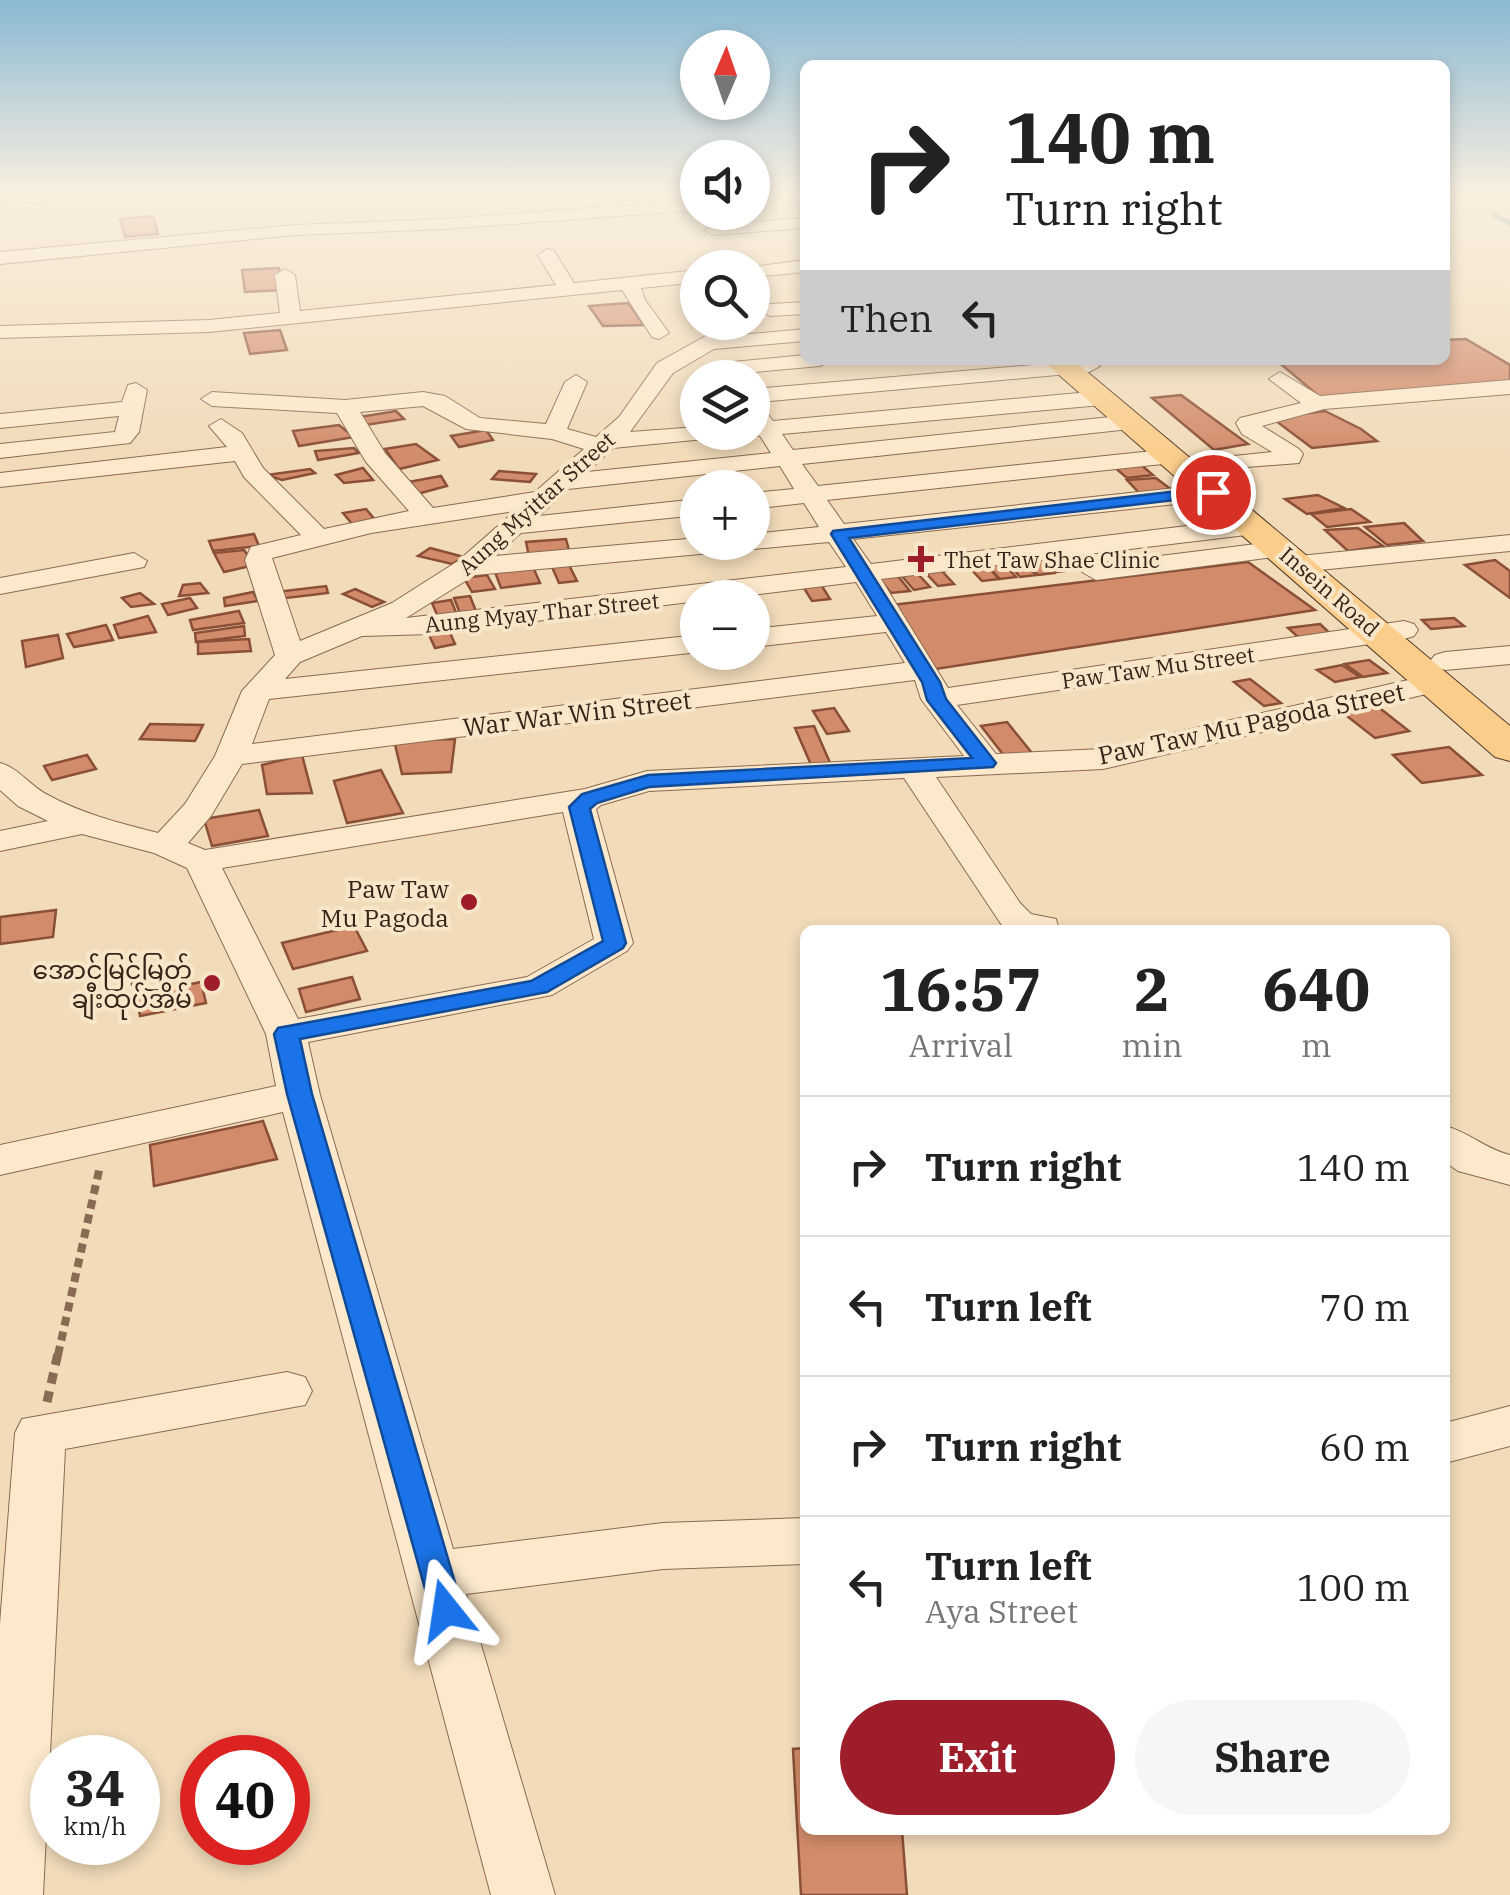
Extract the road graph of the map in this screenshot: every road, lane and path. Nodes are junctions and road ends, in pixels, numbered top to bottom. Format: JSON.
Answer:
{"nodes":[{"id":1,"x":286,"y":279,"type":"edge"},
{"id":2,"x":562,"y":279,"type":"edge"},
{"id":3,"x":665,"y":279,"type":"edge"},
{"id":4,"x":630,"y":283,"type":"junction"},
{"id":5,"x":800,"y":284,"type":"edge"},
{"id":6,"x":770,"y":287,"type":"edge"},
{"id":7,"x":568,"y":289,"type":"junction"},
{"id":8,"x":800,"y":309,"type":"edge"},
{"id":9,"x":770,"y":314,"type":"edge"},
{"id":10,"x":291,"y":318,"type":"junction"},
{"id":11,"x":0,"y":332,"type":"edge"},
{"id":12,"x":659,"y":332,"type":"dead end"},
{"id":13,"x":800,"y":336,"type":"edge"},
{"id":14,"x":716,"y":340,"type":"edge"},
{"id":15,"x":705,"y":346,"type":"junction"},
{"id":16,"x":716,"y":360,"type":"edge"},
{"id":17,"x":800,"y":363,"type":"edge"},
{"id":18,"x":1054,"y":365,"type":"edge"},
{"id":19,"x":1075,"y":365,"type":"edge"},
{"id":20,"x":1075,"y":365,"type":"edge"},
{"id":21,"x":770,"y":367,"type":"edge"},
{"id":22,"x":1280,"y":379,"type":"dead end"},
{"id":23,"x":576,"y":382,"type":"dead end"},
{"id":24,"x":1510,"y":387,"type":"edge"},
{"id":25,"x":770,"y":394,"type":"edge"},
{"id":26,"x":1101,"y":398,"type":"junction"},
{"id":27,"x":212,"y":400,"type":"dead end"},
{"id":28,"x":1316,"y":403,"type":"junction"},
{"id":29,"x":345,"y":407,"type":"junction"},
{"id":30,"x":0,"y":421,"type":"edge"},
{"id":31,"x":770,"y":421,"type":"edge"},
{"id":32,"x":1130,"y":422,"type":"junction"},
{"id":33,"x":221,"y":426,"type":"dead end"},
{"id":34,"x":554,"y":432,"type":"junction"},
{"id":35,"x":680,"y":436,"type":"edge"},
{"id":36,"x":770,"y":439,"type":"edge"},
{"id":37,"x":603,"y":444,"type":"junction"},
{"id":38,"x":0,"y":451,"type":"edge"},
{"id":39,"x":241,"y":453,"type":"junction"},
{"id":40,"x":1172,"y":456,"type":"junction"},
{"id":41,"x":786,"y":459,"type":"junction"},
{"id":42,"x":1209,"y":478,"type":"junction"},
{"id":43,"x":0,"y":480,"type":"edge"},
{"id":44,"x":551,"y":490,"type":"junction"},
{"id":45,"x":814,"y":494,"type":"junction"},
{"id":46,"x":770,"y":499,"type":"edge"},
{"id":47,"x":680,"y":509,"type":"edge"},
{"id":48,"x":426,"y":514,"type":"junction"},
{"id":49,"x":513,"y":526,"type":"junction"},
{"id":50,"x":839,"y":534,"type":"junction"},
{"id":51,"x":320,"y":539,"type":"junction"},
{"id":52,"x":770,"y":540,"type":"edge"},
{"id":53,"x":1510,"y":543,"type":"edge"},
{"id":54,"x":680,"y":548,"type":"edge"},
{"id":55,"x":1288,"y":550,"type":"junction"},
{"id":56,"x":134,"y":561,"type":"dead end"},
{"id":57,"x":468,"y":567,"type":"junction"},
{"id":58,"x":0,"y":586,"type":"edge"},
{"id":59,"x":880,"y":599,"type":"junction"},
{"id":60,"x":364,"y":628,"type":"junction"},
{"id":61,"x":1392,"y":632,"type":"junction"},
{"id":62,"x":770,"y":633,"type":"edge"},
{"id":63,"x":680,"y":646,"type":"edge"},
{"id":64,"x":1510,"y":655,"type":"edge"},
{"id":65,"x":290,"y":656,"type":"junction"},
{"id":66,"x":924,"y":670,"type":"junction"},
{"id":67,"x":1440,"y":672,"type":"junction"},
{"id":68,"x":257,"y":692,"type":"junction"},
{"id":69,"x":936,"y":700,"type":"junction"},
{"id":70,"x":1510,"y":716,"type":"edge"},
{"id":71,"x":1510,"y":748,"type":"edge"},
{"id":72,"x":231,"y":756,"type":"junction"},
{"id":73,"x":986,"y":763,"type":"junction"},
{"id":74,"x":914,"y":768,"type":"junction"},
{"id":75,"x":0,"y":773,"type":"edge"},
{"id":76,"x":584,"y":803,"type":"junction"},
{"id":77,"x":82,"y":824,"type":"junction"},
{"id":78,"x":0,"y":841,"type":"edge"},
{"id":79,"x":184,"y":854,"type":"junction"},
{"id":80,"x":1032,"y":925,"type":"edge"},
{"id":81,"x":286,"y":1034,"type":"junction"},
{"id":82,"x":300,"y":1094,"type":"junction"},
{"id":83,"x":106,"y":1140,"type":"junction"},
{"id":84,"x":1450,"y":1144,"type":"edge"},
{"id":85,"x":0,"y":1160,"type":"edge"},
{"id":86,"x":1510,"y":1170,"type":"edge"},
{"id":87,"x":287,"y":1391,"type":"dead end"},
{"id":88,"x":1510,"y":1426,"type":"edge"},
{"id":89,"x":40,"y":1432,"type":"junction"},
{"id":90,"x":1450,"y":1442,"type":"edge"},
{"id":91,"x":800,"y":1541,"type":"edge"},
{"id":92,"x":436,"y":1575,"type":"junction"},
{"id":93,"x":11,"y":1748,"type":"edge"},
{"id":94,"x":11,"y":1895,"type":"edge"},
{"id":95,"x":523,"y":1895,"type":"edge"}],
"edges":[{"from":1,"to":10,"type":"street"},
{"from":2,"to":7,"type":"street"},
{"from":3,"to":4,"type":"street"},
{"from":4,"to":7,"type":"street"},
{"from":4,"to":12,"type":"street"},
{"from":5,"to":6,"type":"street"},
{"from":7,"to":10,"type":"street"},
{"from":8,"to":9,"type":"street"},
{"from":10,"to":11,"type":"street"},
{"from":13,"to":15,"type":"street"},
{"from":14,"to":15,"type":"street","name":"Aung Myittar Street"},
{"from":15,"to":16,"type":"street"},
{"from":15,"to":37,"type":"street","name":"Aung Myittar Street"},
{"from":17,"to":21,"type":"street"},
{"from":18,"to":25,"type":"street"},
{"from":19,"to":26,"type":"main road","name":"Insein Road"},
{"from":20,"to":42,"type":"main road","name":"Insein Road"},
{"from":22,"to":28,"type":"street"},
{"from":23,"to":34,"type":"street"},
{"from":24,"to":28,"type":"street"},
{"from":26,"to":31,"type":"street"},
{"from":26,"to":32,"type":"main road","name":"Insein Road"},
{"from":27,"to":29,"type":"street"},
{"from":28,"to":42,"type":"street"},
{"from":29,"to":34,"type":"street"},
{"from":29,"to":48,"type":"street"},
{"from":30,"to":38,"type":"street"},
{"from":32,"to":40,"type":"main road","name":"Insein Road"},
{"from":32,"to":41,"type":"street"},
{"from":33,"to":39,"type":"street"},
{"from":34,"to":37,"type":"street"},
{"from":35,"to":37,"type":"street"},
{"from":36,"to":41,"type":"street"},
{"from":37,"to":44,"type":"street","name":"Aung Myittar Street"},
{"from":39,"to":43,"type":"street"},
{"from":39,"to":51,"type":"street"},
{"from":40,"to":42,"type":"main road","name":"Insein Road"},
{"from":40,"to":45,"type":"street"},
{"from":41,"to":44,"type":"street"},
{"from":41,"to":45,"type":"street"},
{"from":42,"to":50,"type":"street"},
{"from":42,"to":55,"type":"main road","name":"Insein Road"},
{"from":42,"to":55,"type":"main road","name":"Insein Road"},
{"from":44,"to":48,"type":"street"},
{"from":44,"to":49,"type":"street","name":"Aung Myittar Street"},
{"from":45,"to":46,"type":"street"},
{"from":45,"to":50,"type":"street"},
{"from":47,"to":49,"type":"street"},
{"from":48,"to":51,"type":"street"},
{"from":49,"to":57,"type":"street","name":"Aung Myittar Street"},
{"from":50,"to":52,"type":"street"},
{"from":50,"to":59,"type":"street"},
{"from":51,"to":65,"type":"street"},
{"from":53,"to":55,"type":"street"},
{"from":54,"to":57,"type":"street"},
{"from":55,"to":59,"type":"street"},
{"from":55,"to":61,"type":"main road","name":"Insein Road"},
{"from":56,"to":58,"type":"street"},
{"from":57,"to":60,"type":"street","name":"Aung Myittar Street"},
{"from":59,"to":60,"type":"street","name":"Aung Myay Thar Street"},
{"from":59,"to":62,"type":"street"},
{"from":59,"to":66,"type":"street"},
{"from":60,"to":65,"type":"street","name":"Aung Myittar Street"},
{"from":61,"to":67,"type":"main road","name":"Insein Road"},
{"from":61,"to":69,"type":"street","name":"Paw Taw Mu Street"},
{"from":63,"to":68,"type":"street"},
{"from":64,"to":67,"type":"street","name":"Paw Taw Mu Pagoda Street"},
{"from":65,"to":68,"type":"street","name":"Aung Myittar Street"},
{"from":66,"to":69,"type":"street"},
{"from":66,"to":72,"type":"street","name":"War War Win Street"},
{"from":67,"to":70,"type":"main road","name":"Insein Road"},
{"from":67,"to":71,"type":"main road","name":"Insein Road"},
{"from":67,"to":73,"type":"street","name":"Paw Taw Mu Pagoda Street"},
{"from":68,"to":72,"type":"street","name":"Aung Myittar Street"},
{"from":69,"to":73,"type":"street"},
{"from":72,"to":79,"type":"street","name":"Aung Myittar Street"},
{"from":73,"to":74,"type":"street","name":"Paw Taw Mu Pagoda Street"},
{"from":74,"to":76,"type":"street","name":"Paw Taw Mu Pagoda Street"},
{"from":74,"to":80,"type":"street"},
{"from":75,"to":77,"type":"street"},
{"from":76,"to":79,"type":"street","name":"Paw Taw Mu Pagoda Street"},
{"from":76,"to":81,"type":"street"},
{"from":77,"to":78,"type":"street"},
{"from":77,"to":79,"type":"street"},
{"from":79,"to":81,"type":"street"},
{"from":81,"to":82,"type":"street"},
{"from":82,"to":83,"type":"street"},
{"from":82,"to":92,"type":"street"},
{"from":83,"to":85,"type":"street"},
{"from":83,"to":89,"type":"path"},
{"from":84,"to":86,"type":"street"},
{"from":87,"to":89,"type":"street"},
{"from":88,"to":90,"type":"street"},
{"from":89,"to":93,"type":"street"},
{"from":91,"to":92,"type":"street"},
{"from":92,"to":95,"type":"street"},
{"from":93,"to":94,"type":"street"}]}
